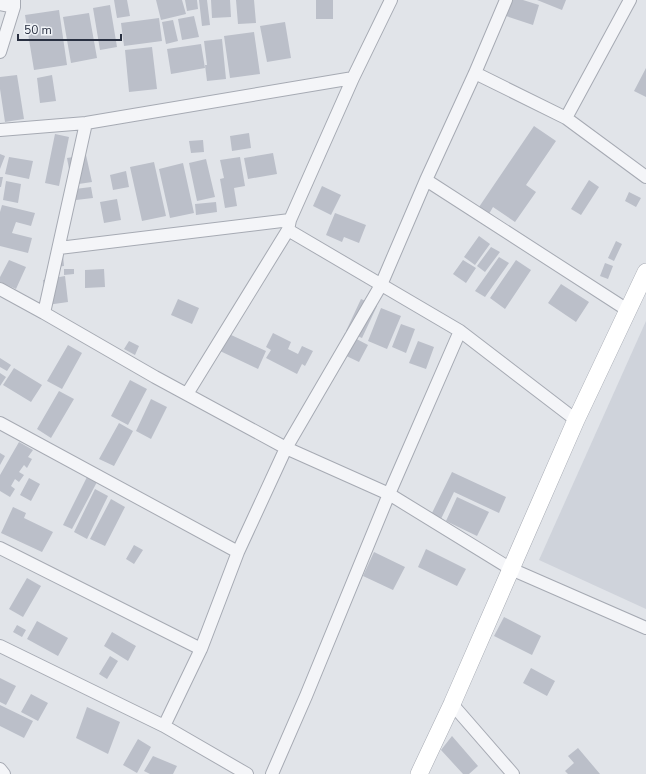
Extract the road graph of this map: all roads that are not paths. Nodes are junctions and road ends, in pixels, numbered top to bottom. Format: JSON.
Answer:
{"nodes":[{"id":1,"x":391,"y":0,"type":"edge"},
{"id":2,"x":506,"y":0,"type":"edge"},
{"id":3,"x":630,"y":0,"type":"edge"},
{"id":4,"x":14,"y":3,"type":"edge"},
{"id":5,"x":0,"y":4,"type":"edge"},
{"id":6,"x":0,"y":52,"type":"edge"},
{"id":7,"x":475,"y":73,"type":"junction"},
{"id":8,"x":353,"y":78,"type":"junction"},
{"id":9,"x":566,"y":118,"type":"junction"},
{"id":10,"x":86,"y":123,"type":"junction"},
{"id":11,"x":0,"y":130,"type":"edge"},
{"id":12,"x":646,"y":177,"type":"edge"},
{"id":13,"x":426,"y":180,"type":"junction"},
{"id":14,"x":289,"y":225,"type":"junction"},
{"id":15,"x":59,"y":248,"type":"junction"},
{"id":16,"x":646,"y":272,"type":"edge"},
{"id":17,"x":381,"y":285,"type":"junction"},
{"id":18,"x":0,"y":289,"type":"edge"},
{"id":19,"x":629,"y":311,"type":"junction"},
{"id":20,"x":44,"y":313,"type":"junction"},
{"id":21,"x":460,"y":331,"type":"junction"},
{"id":22,"x":187,"y":394,"type":"junction"},
{"id":23,"x":576,"y":420,"type":"junction"},
{"id":24,"x":0,"y":422,"type":"edge"},
{"id":25,"x":286,"y":448,"type":"junction"},
{"id":26,"x":389,"y":494,"type":"junction"},
{"id":27,"x":0,"y":548,"type":"edge"},
{"id":28,"x":238,"y":552,"type":"junction"},
{"id":29,"x":511,"y":569,"type":"junction"},
{"id":30,"x":646,"y":628,"type":"edge"},
{"id":31,"x":0,"y":646,"type":"edge"},
{"id":32,"x":201,"y":649,"type":"junction"},
{"id":33,"x":452,"y":704,"type":"junction"},
{"id":34,"x":164,"y":726,"type":"junction"},
{"id":35,"x":0,"y":769,"type":"edge"},
{"id":36,"x":4,"y":774,"type":"edge"},
{"id":37,"x":247,"y":774,"type":"edge"},
{"id":38,"x":272,"y":774,"type":"edge"},
{"id":39,"x":419,"y":774,"type":"edge"},
{"id":40,"x":513,"y":774,"type":"edge"}],
"edges":[{"from":1,"to":8,"type":"street"},
{"from":2,"to":7,"type":"street"},
{"from":3,"to":9,"type":"street"},
{"from":4,"to":5,"type":"street"},
{"from":4,"to":6,"type":"street"},
{"from":7,"to":9,"type":"street"},
{"from":7,"to":13,"type":"street"},
{"from":8,"to":10,"type":"street"},
{"from":8,"to":14,"type":"street"},
{"from":9,"to":12,"type":"street"},
{"from":10,"to":11,"type":"street"},
{"from":10,"to":15,"type":"street"},
{"from":13,"to":17,"type":"street"},
{"from":13,"to":19,"type":"street"},
{"from":14,"to":15,"type":"street"},
{"from":14,"to":17,"type":"street"},
{"from":14,"to":22,"type":"street"},
{"from":15,"to":20,"type":"street"},
{"from":16,"to":19,"type":"street"},
{"from":17,"to":21,"type":"street"},
{"from":17,"to":25,"type":"street"},
{"from":18,"to":20,"type":"street"},
{"from":19,"to":23,"type":"street"},
{"from":20,"to":22,"type":"street"},
{"from":21,"to":23,"type":"street"},
{"from":21,"to":26,"type":"street"},
{"from":22,"to":25,"type":"street"},
{"from":23,"to":29,"type":"street"},
{"from":24,"to":28,"type":"street"},
{"from":25,"to":26,"type":"street"},
{"from":25,"to":28,"type":"street"},
{"from":26,"to":29,"type":"street"},
{"from":26,"to":38,"type":"street"},
{"from":27,"to":32,"type":"street"},
{"from":28,"to":32,"type":"street"},
{"from":29,"to":30,"type":"street"},
{"from":29,"to":33,"type":"street"},
{"from":31,"to":34,"type":"street"},
{"from":32,"to":34,"type":"street"},
{"from":33,"to":39,"type":"street"},
{"from":33,"to":40,"type":"street"},
{"from":34,"to":37,"type":"street"},
{"from":35,"to":36,"type":"street"}]}
